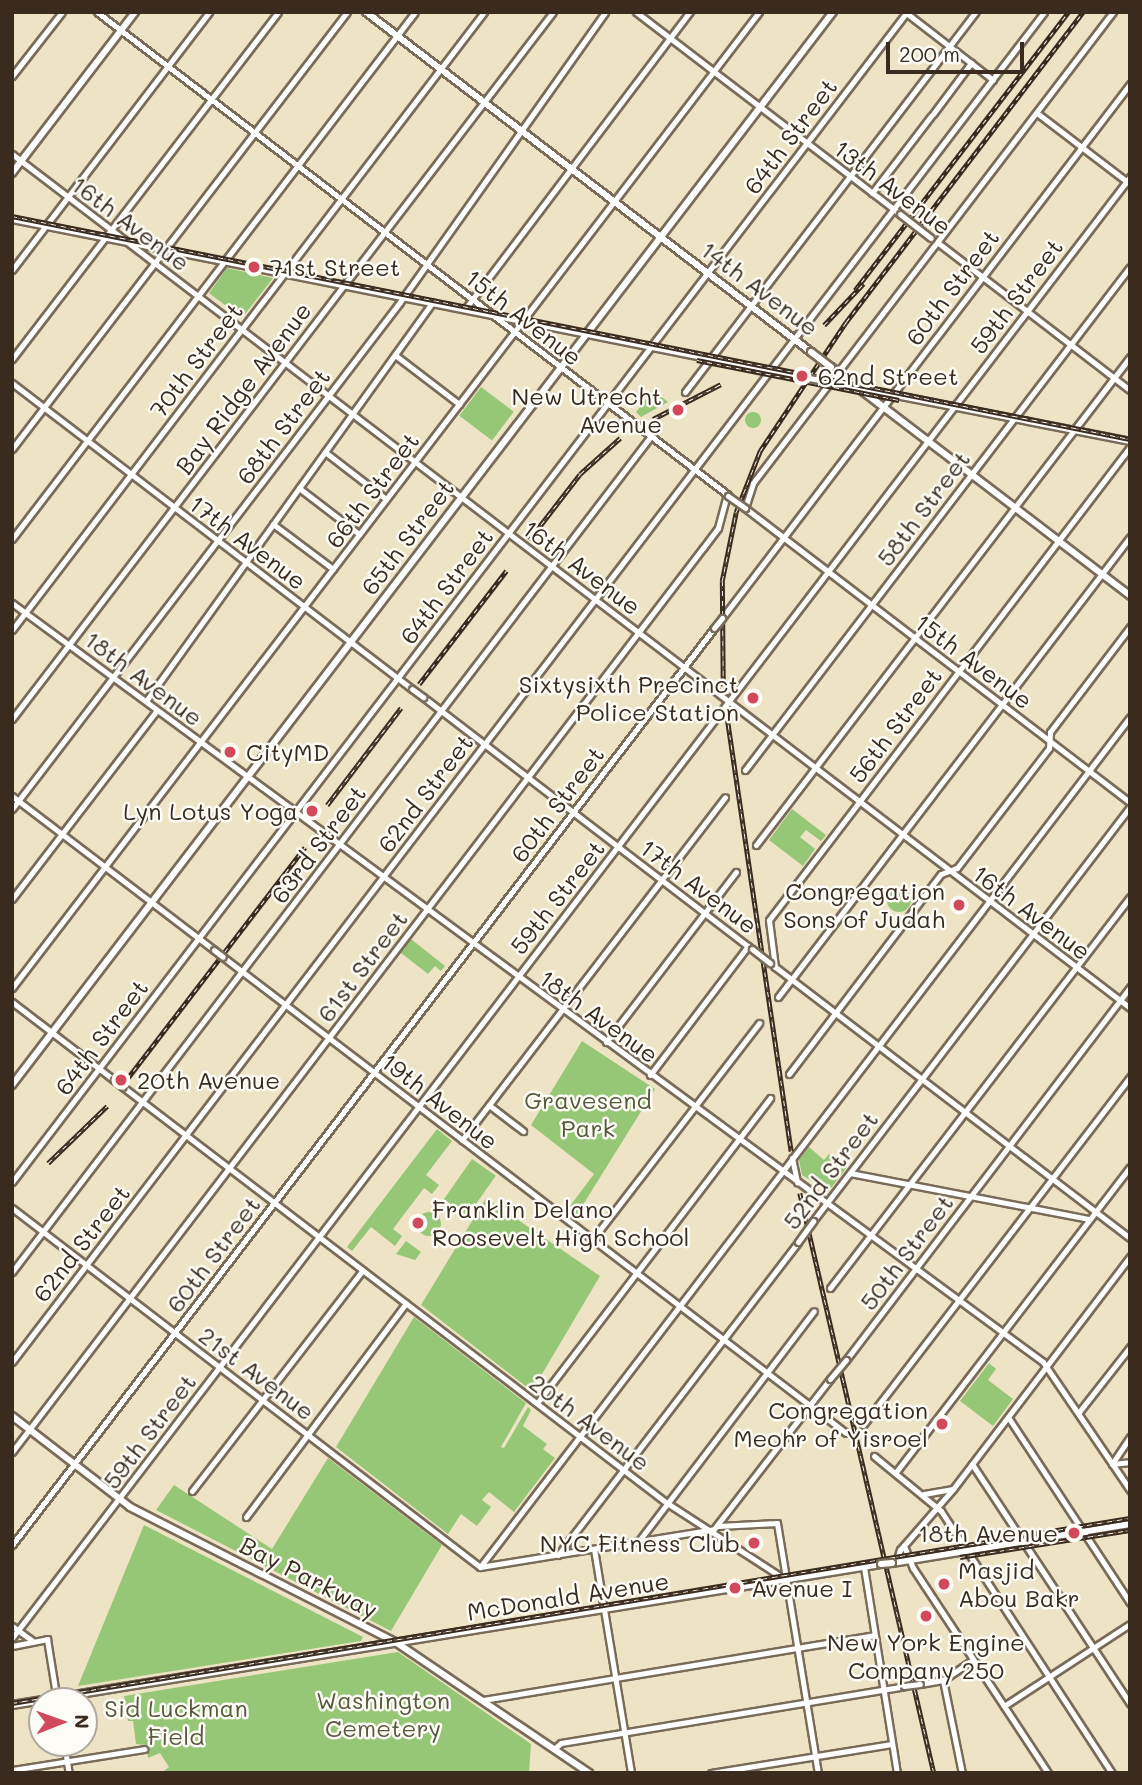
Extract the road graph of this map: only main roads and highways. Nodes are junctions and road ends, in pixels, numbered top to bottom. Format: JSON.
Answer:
{"nodes":[{"id":1,"x":135,"y":12,"type":"edge"},
{"id":2,"x":366,"y":12,"type":"edge"},
{"id":3,"x":833,"y":12,"type":"edge"},
{"id":4,"x":12,"y":173,"type":"edge"},
{"id":5,"x":661,"y":237,"type":"junction"},
{"id":6,"x":1130,"y":596,"type":"edge"},
{"id":7,"x":12,"y":1086,"type":"edge"},
{"id":8,"x":12,"y":1416,"type":"edge"},
{"id":9,"x":1130,"y":1524,"type":"edge"},
{"id":10,"x":397,"y":1643,"type":"junction"},
{"id":11,"x":98,"y":1693,"type":"edge"},
{"id":12,"x":589,"y":1773,"type":"edge"}],
"edges":[{"from":1,"to":4,"type":"main road"},
{"from":2,"to":5,"type":"main road","name":"14th Avenue"},
{"from":3,"to":5,"type":"main road","name":"65th Street"},
{"from":5,"to":6,"type":"main road","name":"14th Avenue","bridge":true},
{"from":5,"to":7,"type":"main road","name":"65th Street"},
{"from":8,"to":10,"type":"main road","name":"Bay Parkway"},
{"from":9,"to":10,"type":"main road","name":"McDonald Avenue","bridge":true},
{"from":10,"to":11,"type":"main road","name":"McDonald Avenue"},
{"from":10,"to":12,"type":"main road","name":"Bay Parkway"}]}
